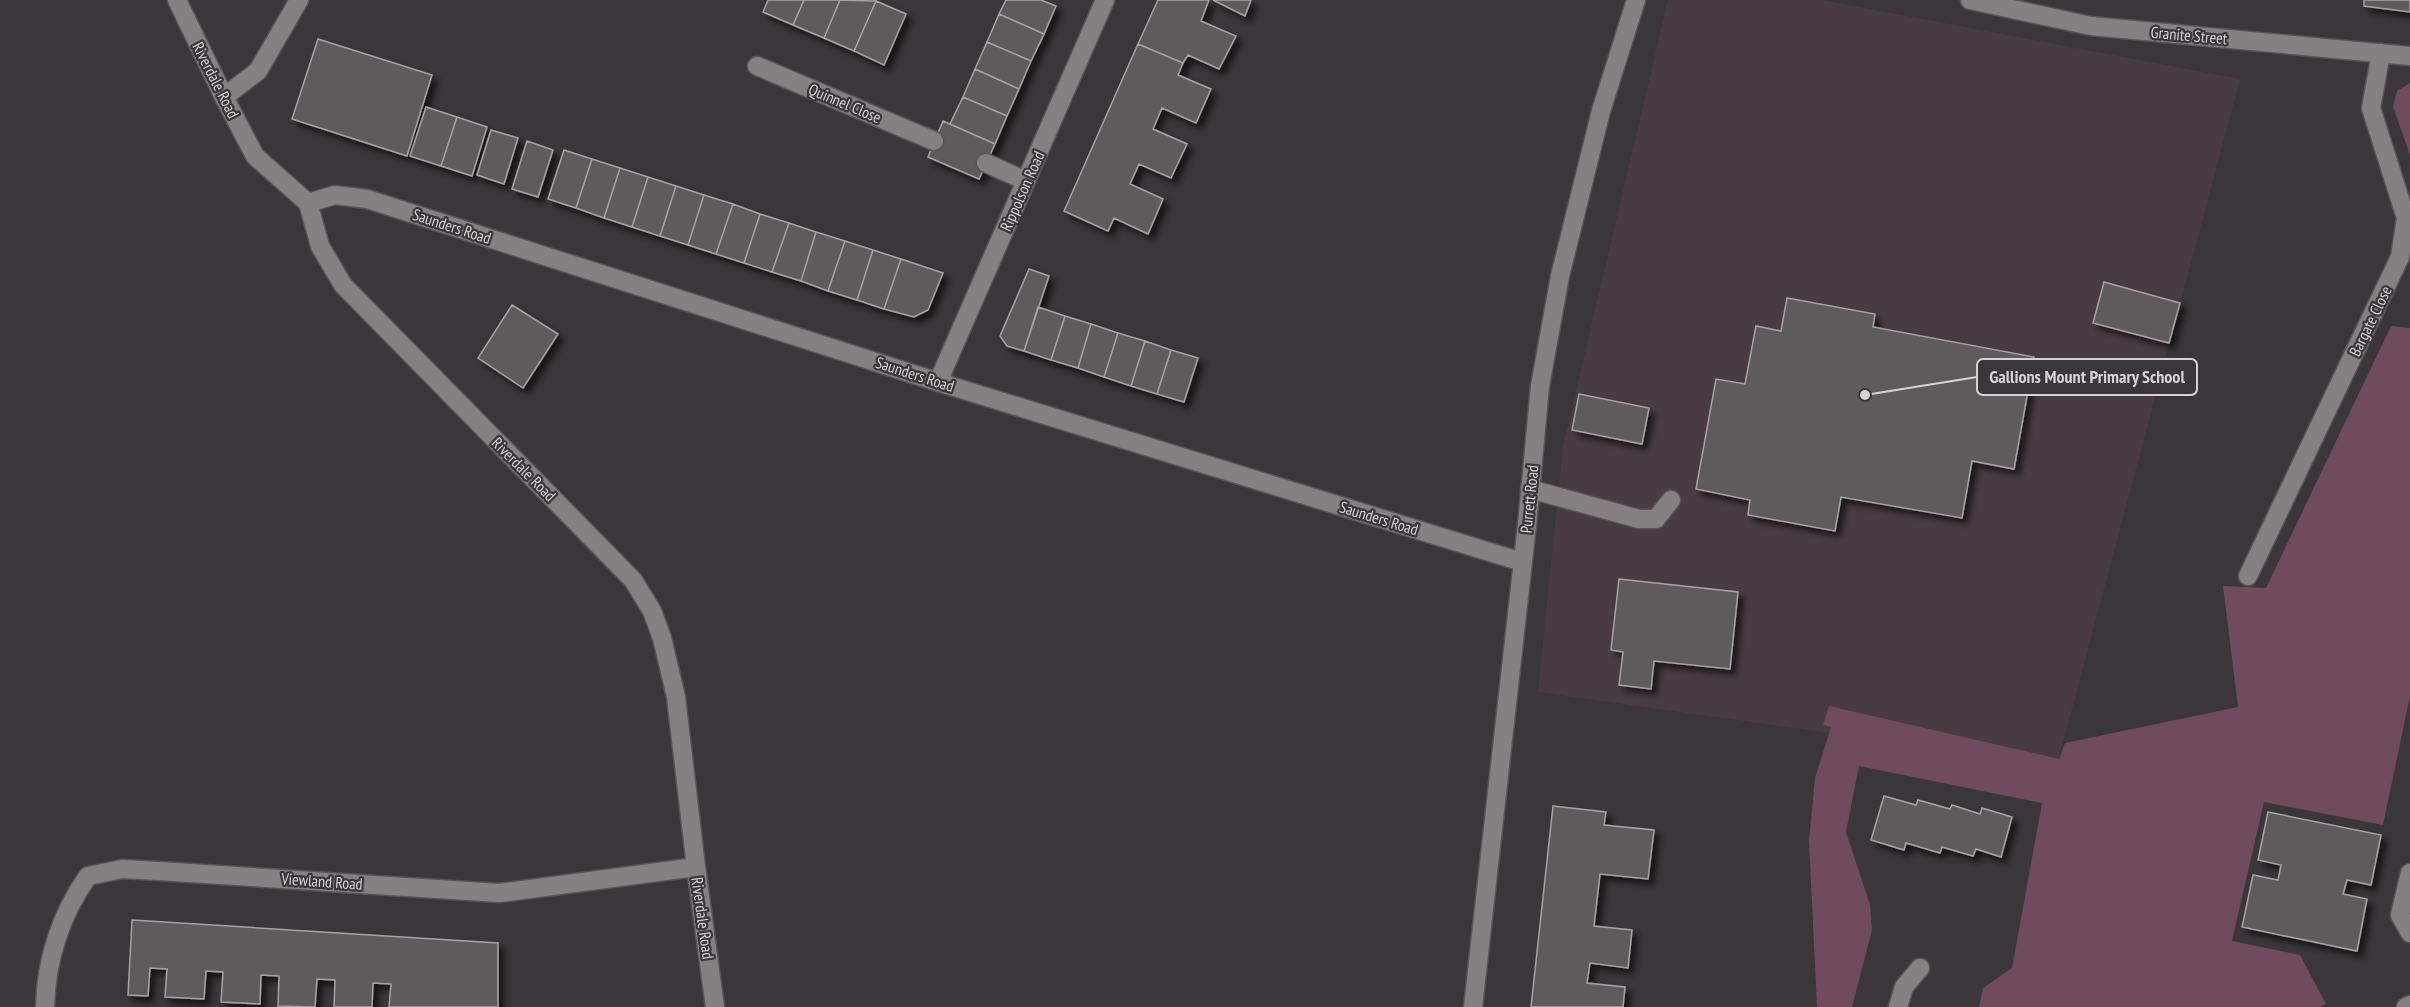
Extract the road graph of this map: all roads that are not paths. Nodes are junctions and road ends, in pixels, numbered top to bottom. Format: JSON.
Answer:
{"nodes":[{"id":1,"x":177,"y":0,"type":"edge"},
{"id":2,"x":299,"y":0,"type":"edge"},
{"id":3,"x":1106,"y":0,"type":"edge"},
{"id":4,"x":1636,"y":0,"type":"edge"},
{"id":5,"x":1970,"y":0,"type":"edge"},
{"id":6,"x":2381,"y":52,"type":"junction"},
{"id":7,"x":2410,"y":56,"type":"edge"},
{"id":8,"x":757,"y":66,"type":"dead end"},
{"id":9,"x":224,"y":97,"type":"junction"},
{"id":10,"x":934,"y":141,"type":"dead end"},
{"id":11,"x":986,"y":163,"type":"dead end"},
{"id":12,"x":1026,"y":180,"type":"junction"},
{"id":13,"x":308,"y":203,"type":"junction"},
{"id":14,"x":938,"y":382,"type":"junction"},
{"id":15,"x":1530,"y":489,"type":"junction"},
{"id":16,"x":1671,"y":500,"type":"dead end"},
{"id":17,"x":1522,"y":562,"type":"junction"},
{"id":18,"x":2248,"y":576,"type":"dead end"},
{"id":19,"x":696,"y":867,"type":"junction"},
{"id":20,"x":2410,"y":873,"type":"edge"},
{"id":21,"x":2410,"y":933,"type":"edge"},
{"id":22,"x":1920,"y":968,"type":"dead end"},
{"id":23,"x":2410,"y":1005,"type":"edge"},
{"id":24,"x":45,"y":1007,"type":"edge"},
{"id":25,"x":715,"y":1007,"type":"edge"},
{"id":26,"x":1473,"y":1007,"type":"edge"},
{"id":27,"x":1898,"y":1007,"type":"edge"},
{"id":28,"x":2406,"y":1007,"type":"edge"}],
"edges":[{"from":1,"to":9,"type":"street","name":"Riverdale Road"},
{"from":2,"to":9,"type":"street"},
{"from":3,"to":12,"type":"street","name":"Rippolson Road"},
{"from":4,"to":15,"type":"street","name":"Purrett Road"},
{"from":5,"to":6,"type":"street","name":"Granite Street"},
{"from":6,"to":7,"type":"street","name":"Granite Street"},
{"from":6,"to":18,"type":"street","name":"Bargate Close"},
{"from":8,"to":10,"type":"street","name":"Quinnel Close"},
{"from":9,"to":13,"type":"street","name":"Riverdale Road"},
{"from":11,"to":12,"type":"street"},
{"from":12,"to":14,"type":"street","name":"Rippolson Road"},
{"from":13,"to":14,"type":"street","name":"Saunders Road"},
{"from":13,"to":19,"type":"street","name":"Riverdale Road"},
{"from":14,"to":17,"type":"street","name":"Saunders Road"},
{"from":15,"to":16,"type":"street"},
{"from":15,"to":17,"type":"street","name":"Purrett Road"},
{"from":17,"to":26,"type":"street","name":"Purrett Road"},
{"from":19,"to":24,"type":"street","name":"Viewland Road"},
{"from":19,"to":25,"type":"street","name":"Riverdale Road"},
{"from":20,"to":21,"type":"street"},
{"from":22,"to":27,"type":"street"},
{"from":23,"to":28,"type":"street"}]}
